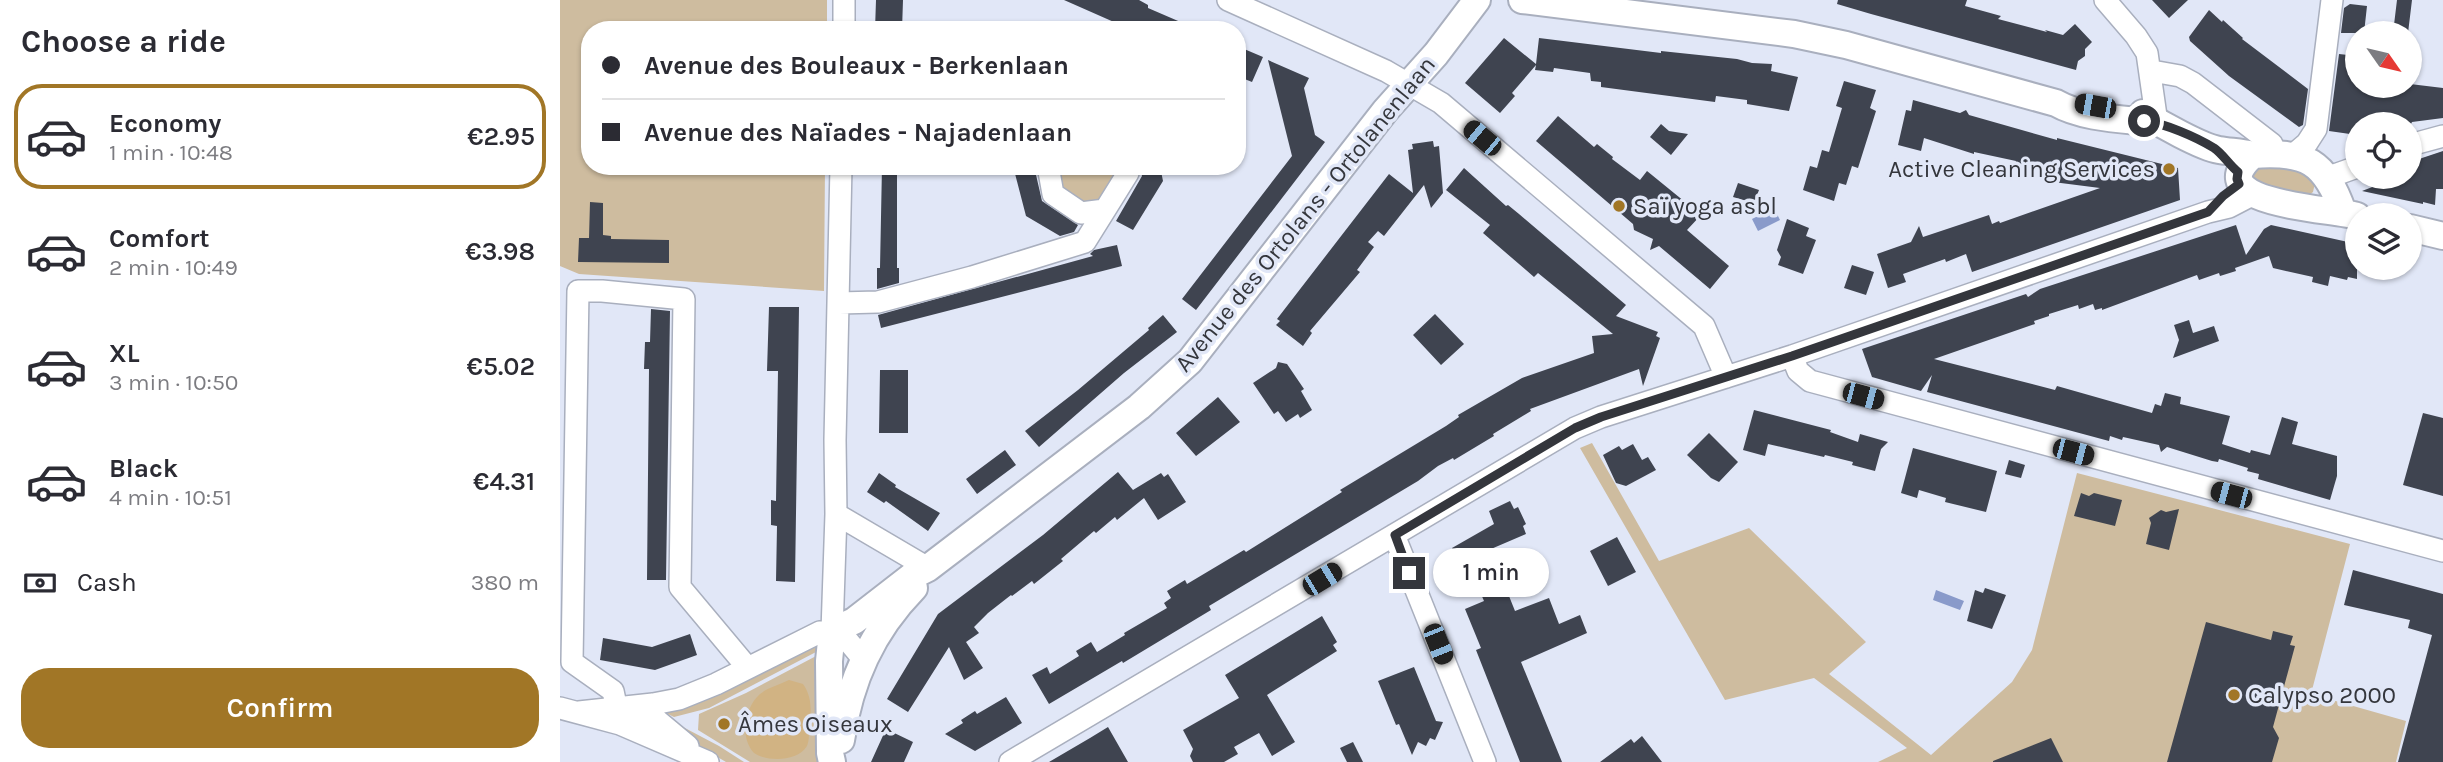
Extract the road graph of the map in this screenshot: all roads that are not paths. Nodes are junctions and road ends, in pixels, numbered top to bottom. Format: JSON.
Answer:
{"nodes":[{"id":1,"x":844,"y":0,"type":"edge"},
{"id":2,"x":1228,"y":0,"type":"edge"},
{"id":3,"x":1477,"y":0,"type":"edge"},
{"id":4,"x":1522,"y":0,"type":"edge"},
{"id":5,"x":2105,"y":0,"type":"edge"},
{"id":6,"x":2332,"y":0,"type":"edge"},
{"id":7,"x":844,"y":21,"type":"edge"},
{"id":8,"x":2151,"y":75,"type":"junction"},
{"id":9,"x":1410,"y":84,"type":"junction"},
{"id":10,"x":2143,"y":117,"type":"junction"},
{"id":11,"x":2443,"y":136,"type":"edge"},
{"id":12,"x":2422,"y":142,"type":"edge"},
{"id":13,"x":2259,"y":169,"type":"junction"},
{"id":14,"x":2345,"y":171,"type":"edge"},
{"id":15,"x":841,"y":175,"type":"edge"},
{"id":16,"x":1050,"y":175,"type":"edge"},
{"id":17,"x":1127,"y":175,"type":"edge"},
{"id":18,"x":2329,"y":177,"type":"junction"},
{"id":19,"x":2345,"y":205,"type":"edge"},
{"id":20,"x":2308,"y":208,"type":"junction"},
{"id":21,"x":1105,"y":210,"type":"junction"},
{"id":22,"x":2345,"y":214,"type":"edge"},
{"id":23,"x":2422,"y":231,"type":"edge"},
{"id":24,"x":2443,"y":236,"type":"edge"},
{"id":25,"x":569,"y":286,"type":"edge"},
{"id":26,"x":839,"y":303,"type":"junction"},
{"id":27,"x":1792,"y":356,"type":"junction"},
{"id":28,"x":1726,"y":377,"type":"junction"},
{"id":29,"x":836,"y":514,"type":"junction"},
{"id":30,"x":1395,"y":535,"type":"junction"},
{"id":31,"x":2443,"y":551,"type":"edge"},
{"id":32,"x":925,"y":570,"type":"junction"},
{"id":33,"x":832,"y":631,"type":"junction"},
{"id":34,"x":829,"y":661,"type":"junction"},
{"id":35,"x":860,"y":666,"type":"junction"},
{"id":36,"x":747,"y":667,"type":"junction"},
{"id":37,"x":570,"y":710,"type":"edge"},
{"id":38,"x":619,"y":716,"type":"junction"},
{"id":39,"x":704,"y":759,"type":"edge"},
{"id":40,"x":832,"y":762,"type":"edge"},
{"id":41,"x":838,"y":762,"type":"edge"},
{"id":42,"x":1010,"y":762,"type":"edge"},
{"id":43,"x":1485,"y":762,"type":"edge"}],
"edges":[{"from":1,"to":7,"type":"street"},
{"from":2,"to":9,"type":"street"},
{"from":3,"to":9,"type":"street","name":"Avenue des Ortolans - Ortolanenlaan"},
{"from":4,"to":10,"type":"street"},
{"from":5,"to":8,"type":"street"},
{"from":6,"to":13,"type":"street"},
{"from":8,"to":10,"type":"street"},
{"from":8,"to":13,"type":"street"},
{"from":9,"to":28,"type":"street"},
{"from":9,"to":32,"type":"street","name":"Avenue des Ortolans - Ortolanenlaan"},
{"from":10,"to":13,"type":"street"},
{"from":11,"to":12,"type":"street"},
{"from":13,"to":18,"type":"street"},
{"from":13,"to":20,"type":"street"},
{"from":13,"to":27,"type":"street"},
{"from":14,"to":18,"type":"street"},
{"from":15,"to":26,"type":"street"},
{"from":16,"to":21,"type":"street"},
{"from":17,"to":21,"type":"street"},
{"from":18,"to":19,"type":"street"},
{"from":18,"to":20,"type":"street"},
{"from":20,"to":22,"type":"street"},
{"from":21,"to":26,"type":"street"},
{"from":23,"to":24,"type":"street"},
{"from":25,"to":36,"type":"street"},
{"from":25,"to":38,"type":"street"},
{"from":26,"to":29,"type":"street"},
{"from":27,"to":28,"type":"street"},
{"from":27,"to":31,"type":"street"},
{"from":28,"to":30,"type":"street"},
{"from":29,"to":32,"type":"street"},
{"from":29,"to":33,"type":"street"},
{"from":30,"to":42,"type":"street"},
{"from":30,"to":43,"type":"street"},
{"from":32,"to":33,"type":"street","name":"Avenue des Ortolans - Ortolanenlaan"},
{"from":32,"to":35,"type":"street","name":"Avenue des Ortolans - Ortolanenlaan"},
{"from":33,"to":34,"type":"street"},
{"from":33,"to":35,"type":"street"},
{"from":33,"to":36,"type":"street"},
{"from":34,"to":35,"type":"street"},
{"from":34,"to":40,"type":"street"},
{"from":35,"to":41,"type":"street","name":"Avenue des Ortolans - Ortolanenlaan"},
{"from":36,"to":38,"type":"street"},
{"from":37,"to":38,"type":"street"},
{"from":38,"to":39,"type":"street"}]}
